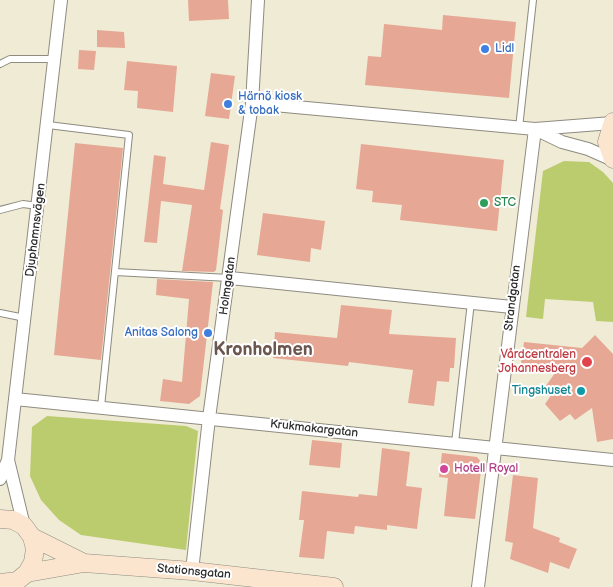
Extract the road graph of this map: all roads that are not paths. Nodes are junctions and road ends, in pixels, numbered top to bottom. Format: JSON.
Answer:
{"nodes":[{"id":1,"x":61,"y":0,"type":"edge"},
{"id":2,"x":258,"y":0,"type":"edge"},
{"id":3,"x":533,"y":0,"type":"edge"},
{"id":4,"x":55,"y":59,"type":"junction"},
{"id":5,"x":0,"y":64,"type":"edge"},
{"id":6,"x":252,"y":103,"type":"junction"},
{"id":7,"x":612,"y":122,"type":"edge"},
{"id":8,"x":48,"y":125,"type":"junction"},
{"id":9,"x":519,"y":128,"type":"junction"},
{"id":10,"x":535,"y":129,"type":"junction"},
{"id":11,"x":613,"y":160,"type":"edge"},
{"id":12,"x":39,"y":206,"type":"junction"},
{"id":13,"x":0,"y":210,"type":"edge"},
{"id":14,"x":115,"y":272,"type":"junction"},
{"id":15,"x":230,"y":278,"type":"junction"},
{"id":16,"x":471,"y":302,"type":"junction"},
{"id":17,"x":512,"y":307,"type":"junction"},
{"id":18,"x":0,"y":313,"type":"edge"},
{"id":19,"x":25,"y":318,"type":"junction"},
{"id":20,"x":15,"y":399,"type":"junction"},
{"id":21,"x":101,"y":408,"type":"junction"},
{"id":22,"x":209,"y":418,"type":"junction"},
{"id":23,"x":455,"y":444,"type":"junction"},
{"id":24,"x":494,"y":448,"type":"junction"},
{"id":25,"x":8,"y":460,"type":"junction"},
{"id":26,"x":613,"y":460,"type":"edge"},
{"id":27,"x":0,"y":479,"type":"edge"},
{"id":28,"x":0,"y":518,"type":"edge"},
{"id":29,"x":28,"y":531,"type":"junction"},
{"id":30,"x":84,"y":563,"type":"junction"},
{"id":31,"x":192,"y":571,"type":"junction"},
{"id":32,"x":14,"y":581,"type":"edge"},
{"id":33,"x":334,"y":587,"type":"edge"},
{"id":34,"x":478,"y":587,"type":"edge"}],
"edges":[{"from":1,"to":4,"type":"street","name":"Djuphamnsvägen"},
{"from":2,"to":6,"type":"street","name":"Holmgatan"},
{"from":3,"to":9,"type":"lane"},
{"from":4,"to":5,"type":"lane"},
{"from":4,"to":8,"type":"street","name":"Djuphamnsvägen"},
{"from":6,"to":9,"type":"street"},
{"from":6,"to":15,"type":"street","name":"Holmgatan"},
{"from":7,"to":10,"type":"street"},
{"from":7,"to":11,"type":"main road"},
{"from":8,"to":12,"type":"street","name":"Djuphamnsvägen"},
{"from":8,"to":14,"type":"lane"},
{"from":9,"to":10,"type":"street"},
{"from":10,"to":11,"type":"street"},
{"from":10,"to":17,"type":"street","name":"Strandgatan"},
{"from":12,"to":13,"type":"lane"},
{"from":12,"to":19,"type":"street","name":"Djuphamnsvägen"},
{"from":14,"to":15,"type":"lane"},
{"from":14,"to":21,"type":"lane"},
{"from":15,"to":16,"type":"street"},
{"from":15,"to":22,"type":"street","name":"Holmgatan"},
{"from":16,"to":17,"type":"street"},
{"from":16,"to":23,"type":"lane"},
{"from":17,"to":24,"type":"street","name":"Strandgatan"},
{"from":18,"to":19,"type":"lane"},
{"from":19,"to":20,"type":"street","name":"Djuphamnsvägen"},
{"from":20,"to":21,"type":"street","name":"Krukmakargatan"},
{"from":20,"to":25,"type":"street","name":"Djuphamnsvägen"},
{"from":21,"to":22,"type":"street","name":"Krukmakargatan"},
{"from":22,"to":23,"type":"street","name":"Krukmakargatan"},
{"from":22,"to":31,"type":"street","name":"Holmgatan"},
{"from":23,"to":24,"type":"street","name":"Krukmakargatan"},
{"from":24,"to":26,"type":"street","name":"Krukmakargatan"},
{"from":24,"to":34,"type":"street","name":"Strandgatan"},
{"from":25,"to":27,"type":"street","name":"Djuphamnsvägen"},
{"from":25,"to":29,"type":"street","name":"Djuphamnsvägen"},
{"from":28,"to":29,"type":"main road","name":"Stationsgatan"},
{"from":29,"to":30,"type":"main road","name":"Stationsgatan"},
{"from":29,"to":32,"type":"main road"},
{"from":30,"to":31,"type":"main road","name":"Stationsgatan"},
{"from":30,"to":32,"type":"main road","name":"Stationsgatan"},
{"from":31,"to":33,"type":"main road","name":"Stationsgatan"}]}
